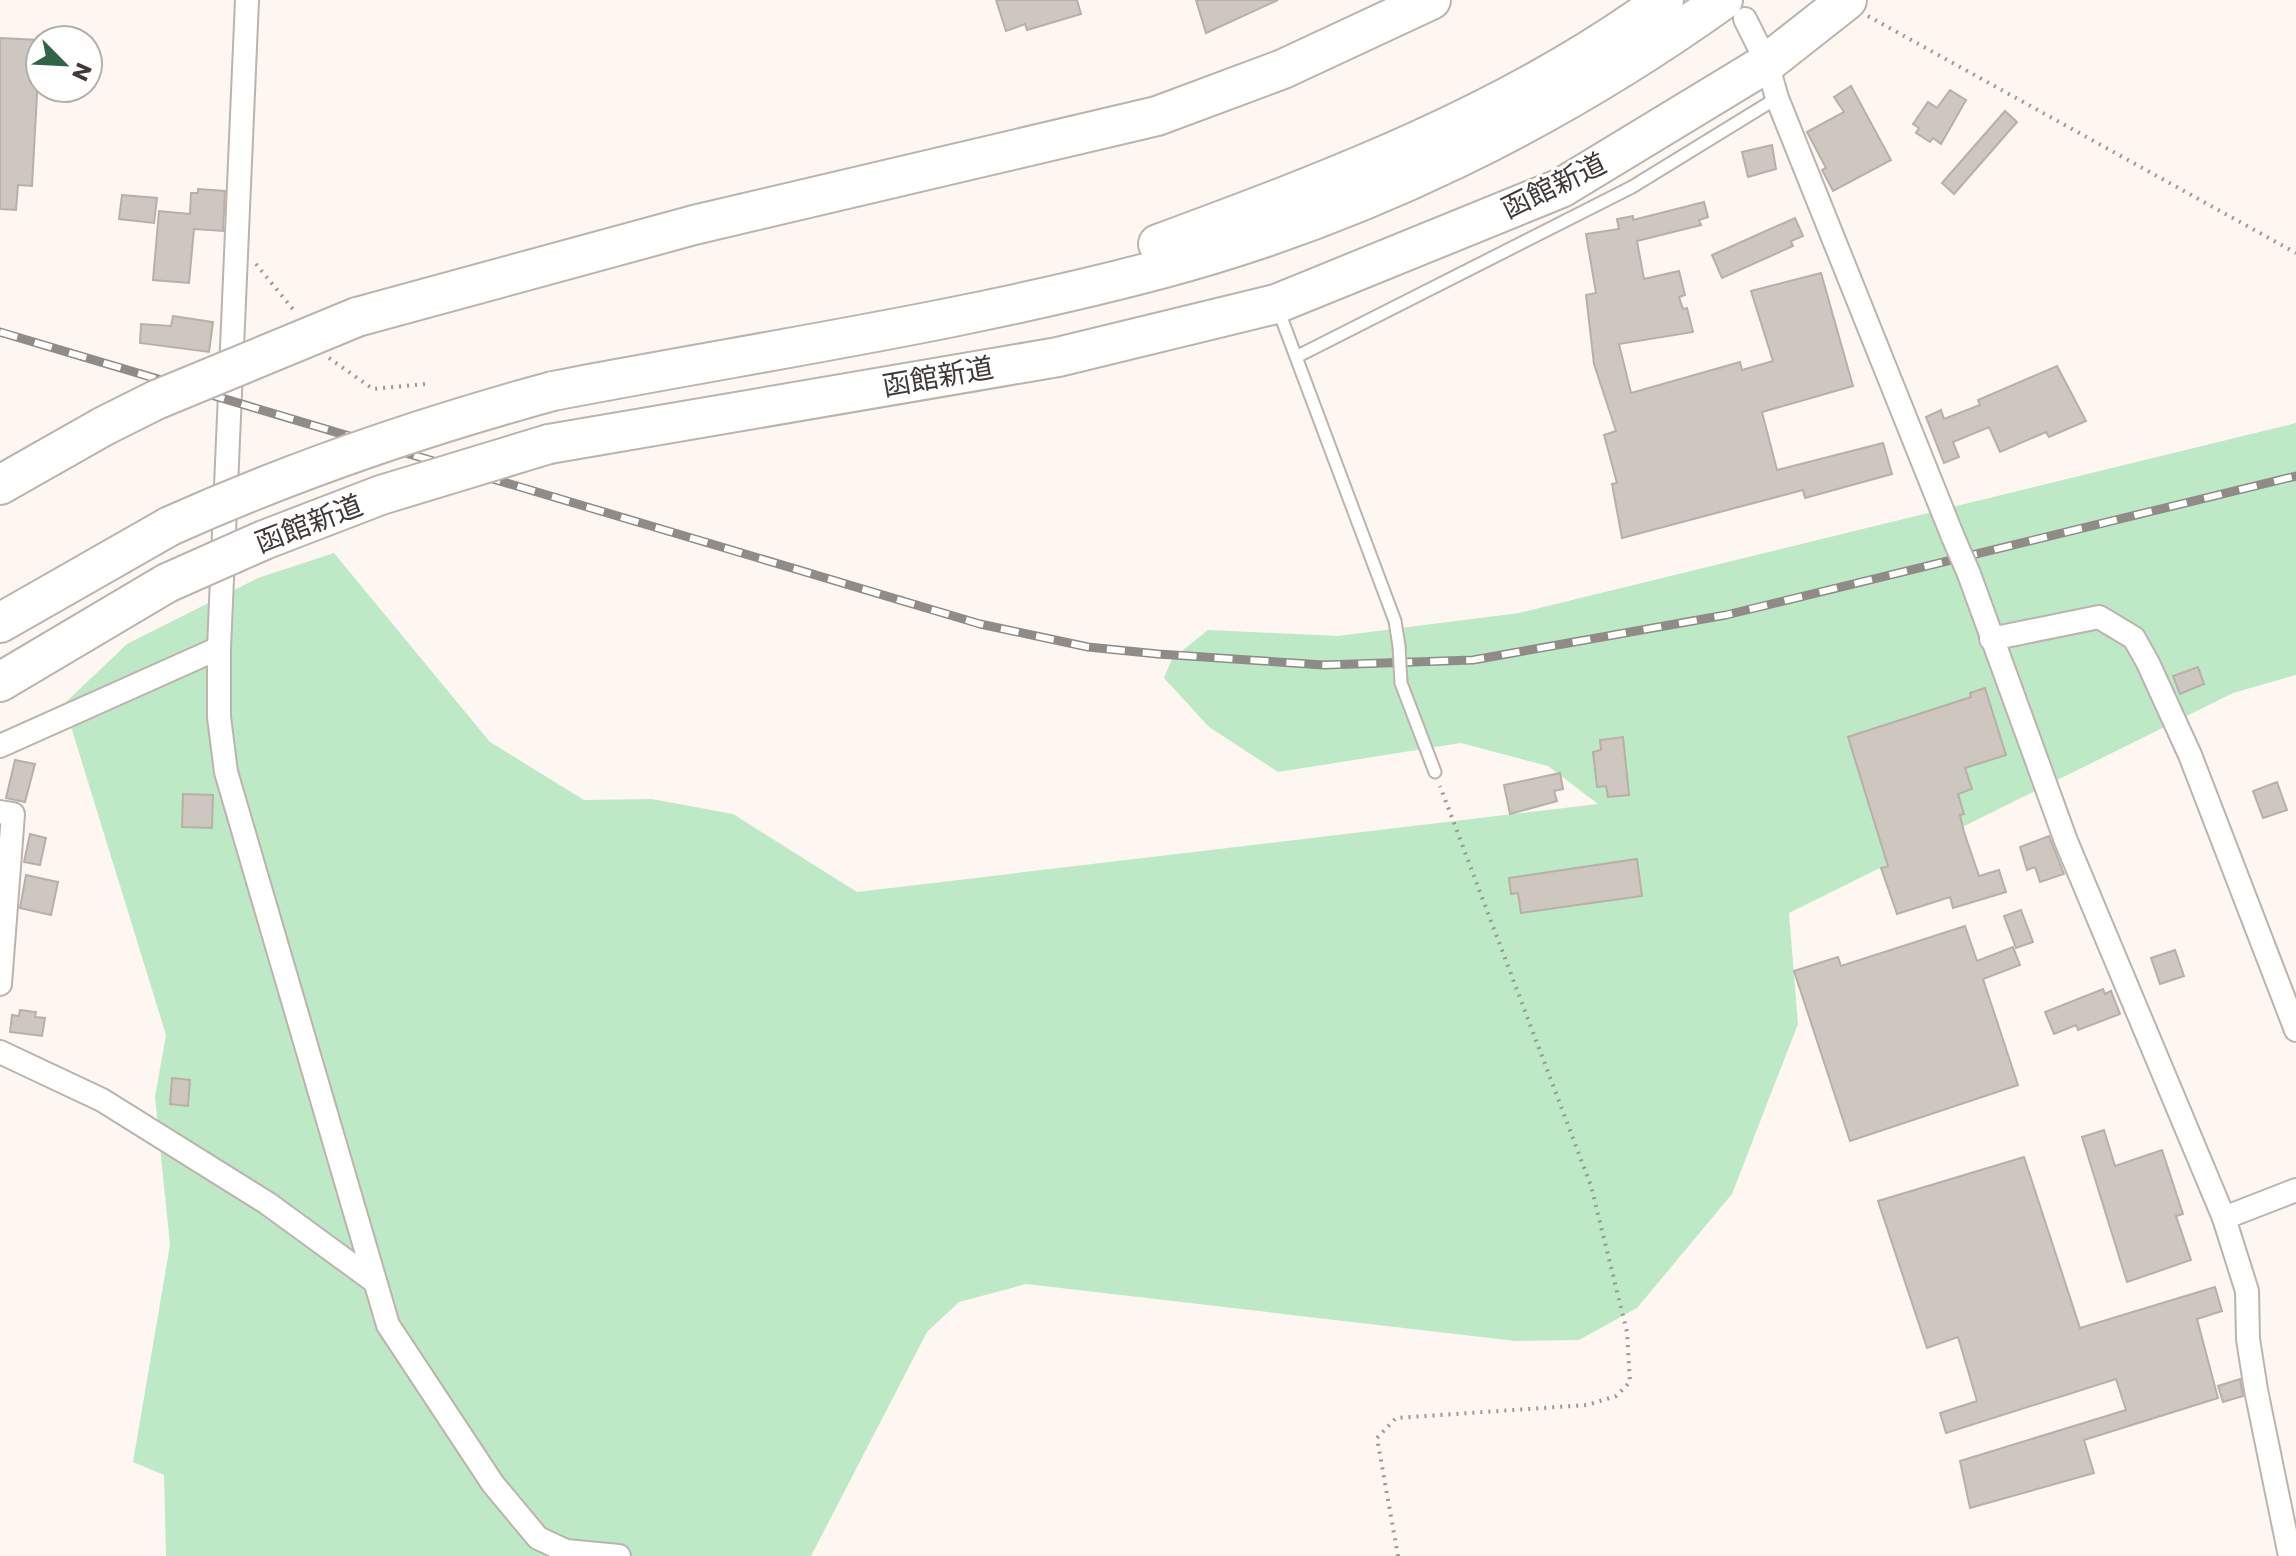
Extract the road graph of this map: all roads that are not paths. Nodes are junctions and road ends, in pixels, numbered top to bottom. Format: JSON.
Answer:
{"nodes":[{"id":1,"x":247,"y":0,"type":"edge"},
{"id":2,"x":1371,"y":0,"type":"edge"},
{"id":3,"x":1431,"y":0,"type":"edge"},
{"id":4,"x":1664,"y":0,"type":"edge"},
{"id":5,"x":1845,"y":2,"type":"edge"},
{"id":6,"x":1734,"y":9,"type":"edge"},
{"id":7,"x":1772,"y":81,"type":"junction"},
{"id":8,"x":1157,"y":116,"type":"junction"},
{"id":9,"x":1276,"y":304,"type":"junction"},
{"id":10,"x":1298,"y":356,"type":"junction"},
{"id":11,"x":553,"y":391,"type":"junction"},
{"id":12,"x":0,"y":485,"type":"edge"},
{"id":13,"x":0,"y":623,"type":"edge"},
{"id":14,"x":1991,"y":639,"type":"junction"},
{"id":15,"x":219,"y":648,"type":"junction"},
{"id":16,"x":0,"y":682,"type":"edge"},
{"id":17,"x":0,"y":746,"type":"edge"},
{"id":18,"x":1435,"y":772,"type":"road end"},
{"id":19,"x":0,"y":812,"type":"edge"},
{"id":20,"x":3,"y":917,"type":"edge"},
{"id":21,"x":0,"y":984,"type":"edge"},
{"id":22,"x":2296,"y":1030,"type":"edge"},
{"id":23,"x":0,"y":1052,"type":"edge"},
{"id":24,"x":2296,"y":1190,"type":"edge"},
{"id":25,"x":2224,"y":1218,"type":"junction"},
{"id":26,"x":374,"y":1281,"type":"junction"},
{"id":27,"x":619,"y":1556,"type":"edge"},
{"id":28,"x":2290,"y":1556,"type":"edge"}],
"edges":[{"from":1,"to":15,"type":"street"},
{"from":2,"to":8,"type":"highway"},
{"from":3,"to":8,"type":"highway"},
{"from":4,"to":11,"type":"highway","name":"函館新道"},
{"from":5,"to":7,"type":"highway","name":"函館新道"},
{"from":6,"to":7,"type":"street"},
{"from":6,"to":11,"type":"highway","name":"函館新道"},
{"from":7,"to":9,"type":"highway","name":"函館新道"},
{"from":7,"to":10,"type":"lane"},
{"from":7,"to":14,"type":"street","bridge":true},
{"from":8,"to":12,"type":"highway","bridge":true},
{"from":9,"to":10,"type":"lane"},
{"from":9,"to":16,"type":"highway","name":"函館新道","bridge":true},
{"from":10,"to":18,"type":"lane","bridge":true},
{"from":11,"to":13,"type":"highway","name":"函館新道","bridge":true},
{"from":14,"to":22,"type":"street"},
{"from":14,"to":25,"type":"street"},
{"from":15,"to":17,"type":"street"},
{"from":15,"to":26,"type":"street"},
{"from":19,"to":20,"type":"street"},
{"from":20,"to":21,"type":"street"},
{"from":23,"to":26,"type":"street"},
{"from":24,"to":25,"type":"street"},
{"from":25,"to":28,"type":"street"},
{"from":26,"to":27,"type":"street"}]}
